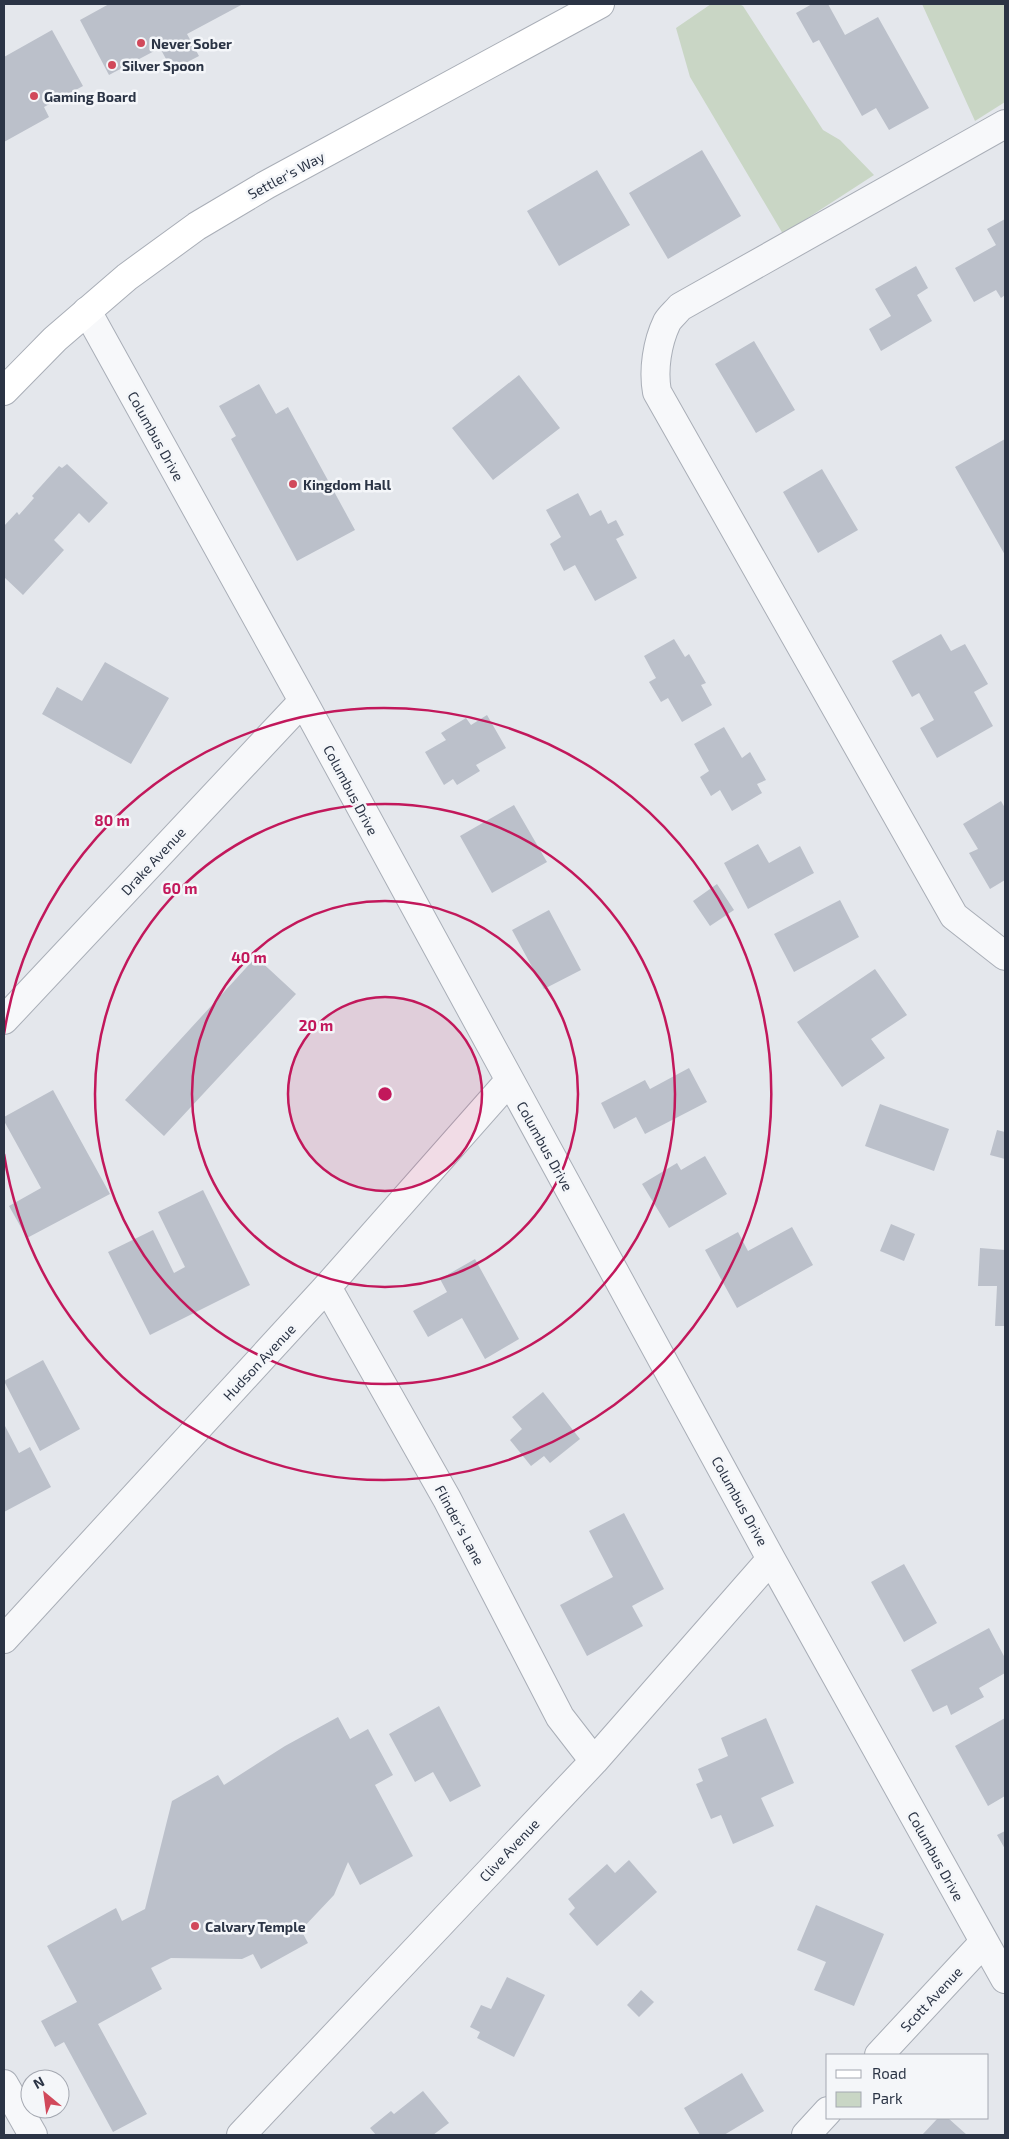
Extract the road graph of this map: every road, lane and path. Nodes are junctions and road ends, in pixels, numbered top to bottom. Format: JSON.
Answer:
{"nodes":[{"id":1,"x":600,"y":4,"type":"edge"},
{"id":2,"x":1005,"y":124,"type":"edge"},
{"id":3,"x":87,"y":311,"type":"junction"},
{"id":4,"x":4,"y":391,"type":"edge"},
{"id":5,"x":303,"y":701,"type":"junction"},
{"id":6,"x":1005,"y":956,"type":"edge"},
{"id":7,"x":4,"y":1020,"type":"edge"},
{"id":8,"x":509,"y":1081,"type":"junction"},
{"id":9,"x":327,"y":1287,"type":"junction"},
{"id":10,"x":771,"y":1559,"type":"junction"},
{"id":11,"x":4,"y":1639,"type":"edge"},
{"id":12,"x":594,"y":1761,"type":"junction"},
{"id":13,"x":984,"y":1942,"type":"junction"},
{"id":14,"x":1005,"y":1979,"type":"edge"},
{"id":15,"x":880,"y":2054,"type":"edge"},
{"id":16,"x":4,"y":2084,"type":"edge"},
{"id":17,"x":826,"y":2114,"type":"edge"},
{"id":18,"x":33,"y":2135,"type":"edge"},
{"id":19,"x":241,"y":2135,"type":"edge"},
{"id":20,"x":806,"y":2135,"type":"edge"}],
"edges":[{"from":1,"to":3,"type":"main road","name":"Settler's Way"},
{"from":2,"to":6,"type":"street"},
{"from":3,"to":4,"type":"main road","name":"Settler's Way"},
{"from":3,"to":5,"type":"street","name":"Columbus Drive"},
{"from":5,"to":7,"type":"street","name":"Drake Avenue"},
{"from":5,"to":8,"type":"street","name":"Columbus Drive"},
{"from":8,"to":9,"type":"street","name":"Hudson Avenue"},
{"from":8,"to":10,"type":"street","name":"Columbus Drive"},
{"from":9,"to":11,"type":"street","name":"Hudson Avenue"},
{"from":9,"to":12,"type":"street","name":"Flinder's Lane"},
{"from":10,"to":12,"type":"street","name":"Clive Avenue"},
{"from":10,"to":13,"type":"street","name":"Columbus Drive"},
{"from":12,"to":19,"type":"street","name":"Clive Avenue"},
{"from":13,"to":14,"type":"street","name":"Columbus Drive"},
{"from":13,"to":15,"type":"street","name":"Scott Avenue"},
{"from":16,"to":18,"type":"street"},
{"from":17,"to":20,"type":"street"}]}
